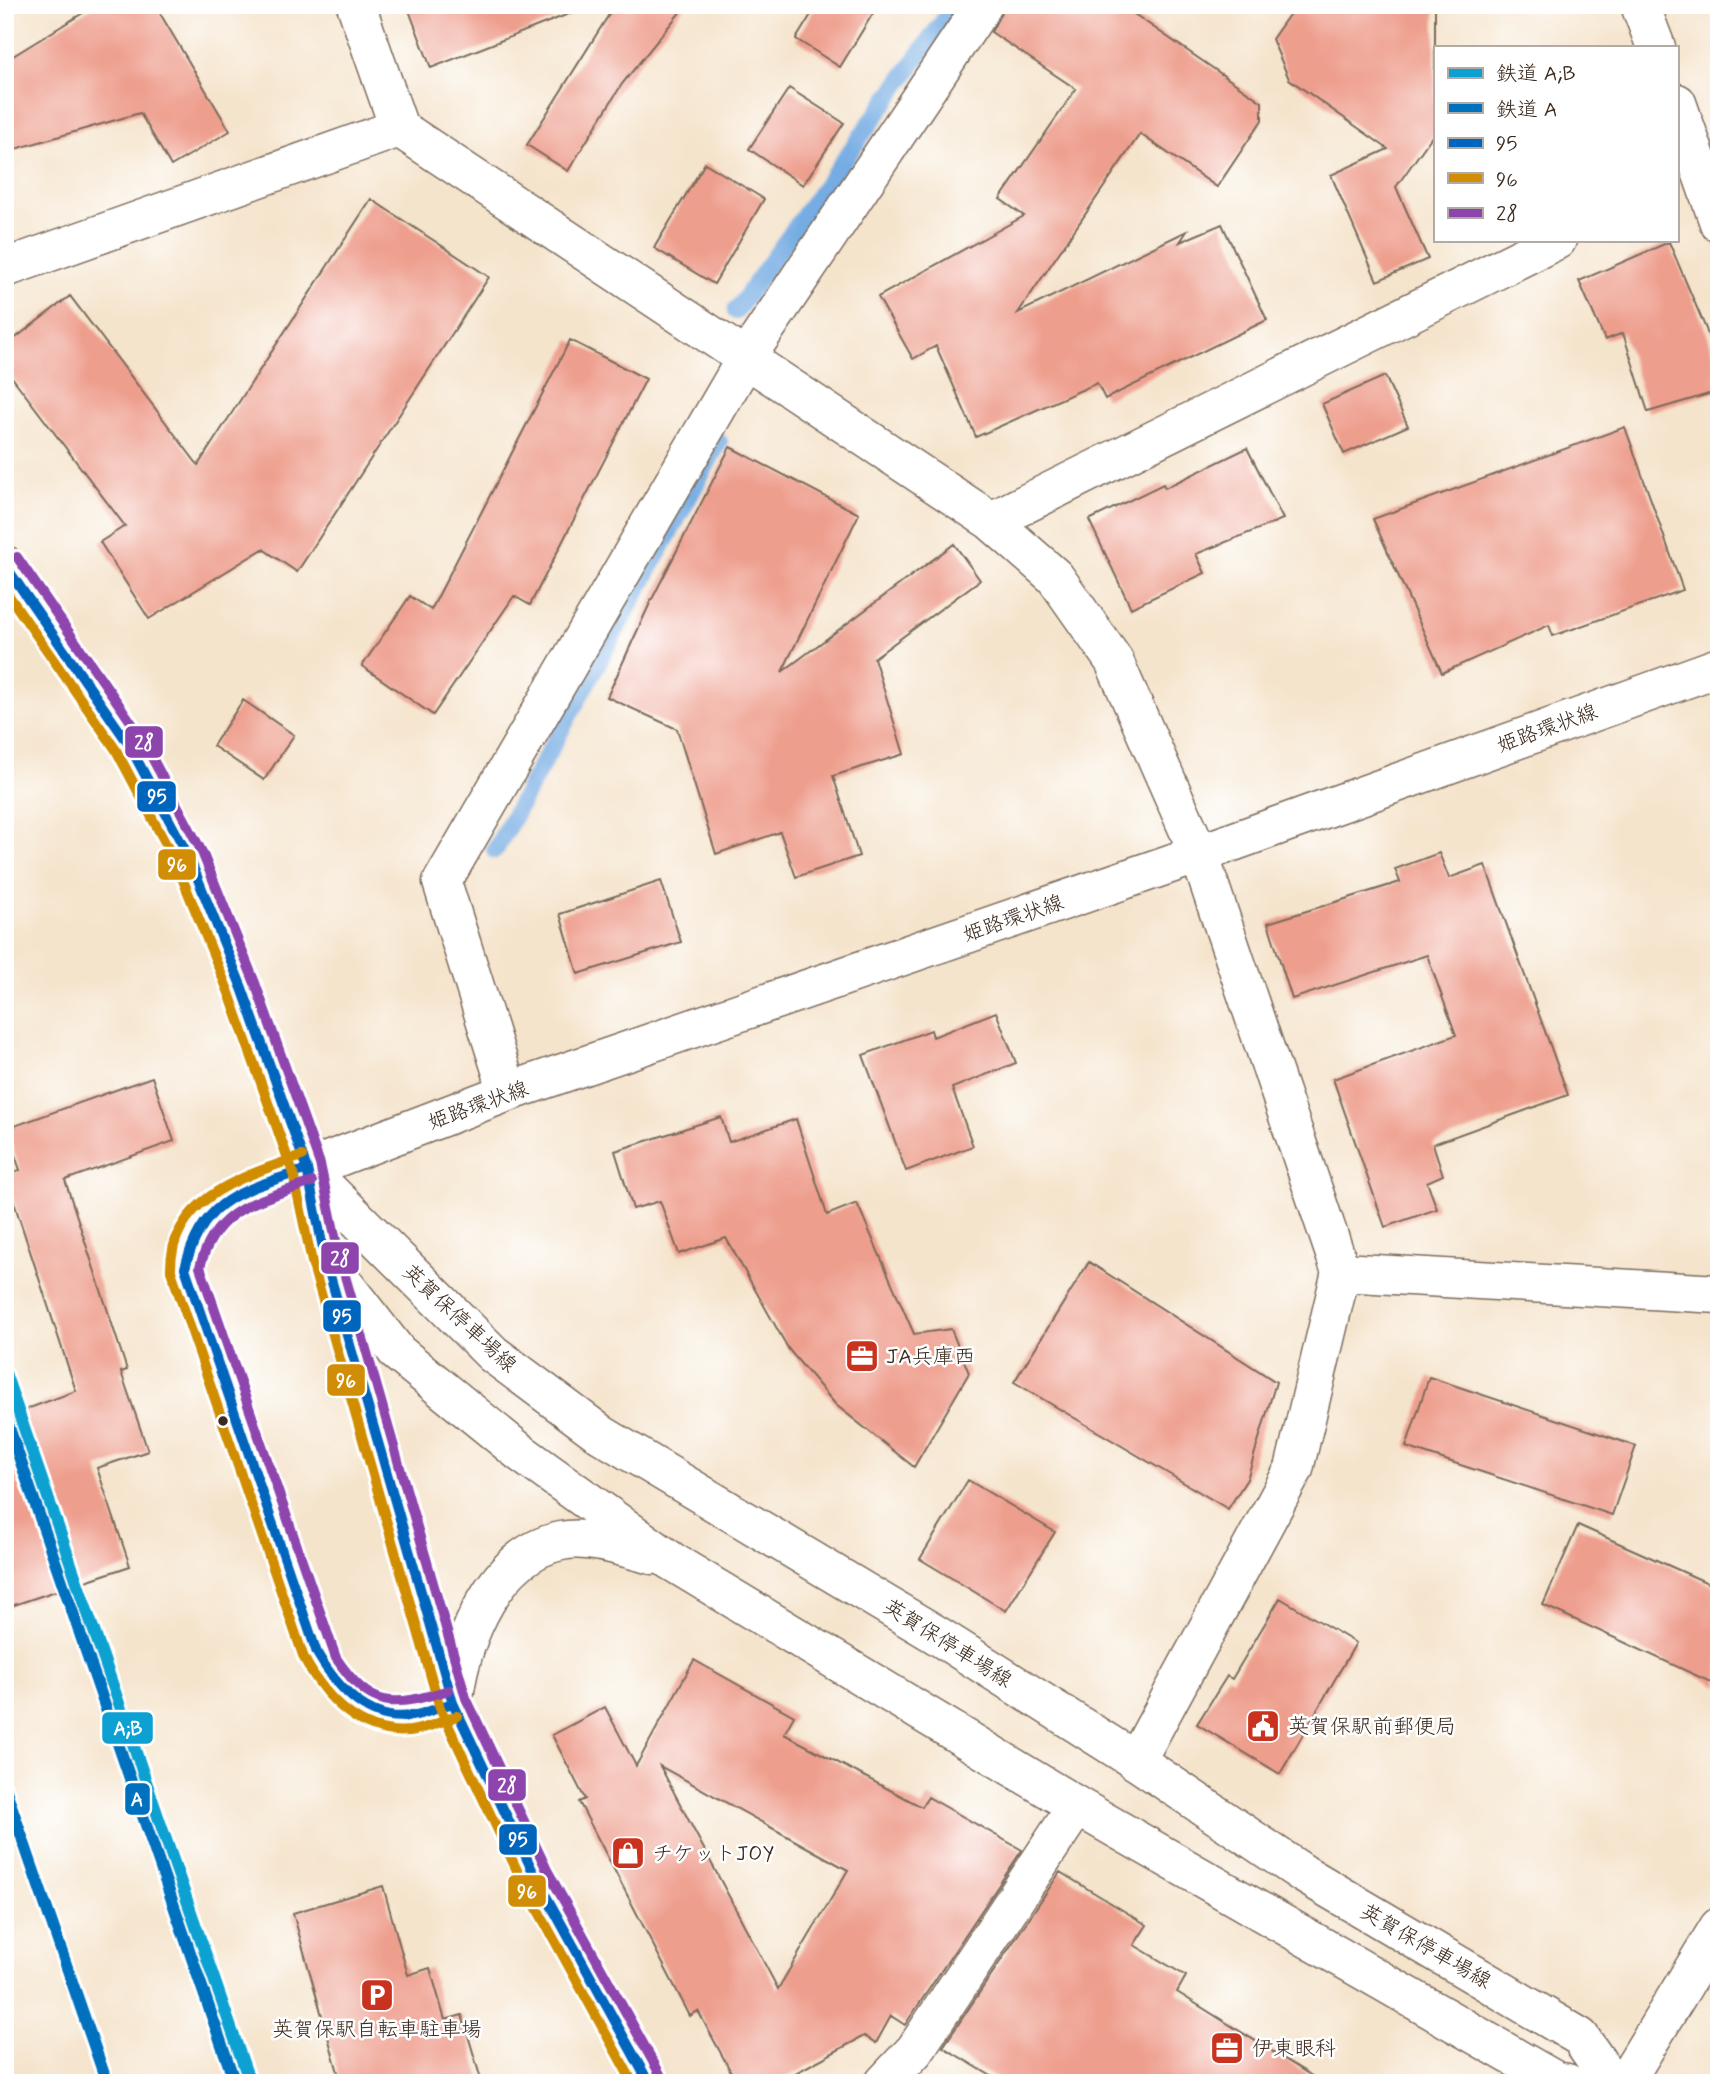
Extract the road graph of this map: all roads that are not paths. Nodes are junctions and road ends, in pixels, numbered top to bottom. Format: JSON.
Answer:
{"nodes":[{"id":1,"x":356,"y":5,"type":"edge"},
{"id":2,"x":984,"y":5,"type":"edge"},
{"id":3,"x":1640,"y":5,"type":"edge"},
{"id":4,"x":1656,"y":46,"type":"edge"},
{"id":5,"x":1678,"y":106,"type":"edge"},
{"id":6,"x":398,"y":128,"type":"junction"},
{"id":7,"x":1699,"y":170,"type":"edge"},
{"id":8,"x":1719,"y":223,"type":"edge"},
{"id":9,"x":1553,"y":242,"type":"edge"},
{"id":10,"x":5,"y":268,"type":"edge"},
{"id":11,"x":746,"y":358,"type":"junction"},
{"id":12,"x":991,"y":520,"type":"junction"},
{"id":13,"x":5,"y":565,"type":"edge"},
{"id":14,"x":1719,"y":667,"type":"edge"},
{"id":15,"x":1199,"y":854,"type":"junction"},
{"id":16,"x":508,"y":1092,"type":"junction"},
{"id":17,"x":307,"y":1169,"type":"junction"},
{"id":18,"x":325,"y":1258,"type":"junction"},
{"id":19,"x":1341,"y":1272,"type":"junction"},
{"id":20,"x":1719,"y":1294,"type":"edge"},
{"id":21,"x":671,"y":1561,"type":"junction"},
{"id":22,"x":453,"y":1703,"type":"junction"},
{"id":23,"x":1136,"y":1761,"type":"junction"},
{"id":24,"x":1077,"y":1806,"type":"junction"},
{"id":25,"x":1719,"y":1927,"type":"edge"},
{"id":26,"x":649,"y":2083,"type":"edge"},
{"id":27,"x":884,"y":2083,"type":"edge"},
{"id":28,"x":1567,"y":2083,"type":"edge"},
{"id":29,"x":1612,"y":2083,"type":"edge"},
{"id":30,"x":1624,"y":2083,"type":"edge"}],
"edges":[{"from":1,"to":6,"type":"main road"},
{"from":2,"to":11,"type":"main road"},
{"from":3,"to":4,"type":"main road"},
{"from":5,"to":7,"type":"main road"},
{"from":6,"to":10,"type":"main road"},
{"from":6,"to":11,"type":"main road"},
{"from":7,"to":8,"type":"main road"},
{"from":9,"to":12,"type":"main road"},
{"from":11,"to":12,"type":"main road"},
{"from":11,"to":16,"type":"main road"},
{"from":12,"to":15,"type":"main road"},
{"from":13,"to":17,"type":"main road"},
{"from":14,"to":15,"type":"main road","name":"姫路環状線"},
{"from":15,"to":16,"type":"main road","name":"姫路環状線"},
{"from":15,"to":19,"type":"main road"},
{"from":16,"to":17,"type":"main road","name":"姫路環状線"},
{"from":17,"to":18,"type":"main road"},
{"from":17,"to":22,"type":"main road","name":"姫路環状線"},
{"from":17,"to":23,"type":"main road","name":"英賀保停車場線"},
{"from":18,"to":21,"type":"main road"},
{"from":18,"to":22,"type":"main road"},
{"from":19,"to":20,"type":"main road"},
{"from":19,"to":23,"type":"main road"},
{"from":21,"to":22,"type":"main road"},
{"from":21,"to":24,"type":"main road"},
{"from":22,"to":26,"type":"main road"},
{"from":23,"to":29,"type":"main road","name":"英賀保停車場線"},
{"from":24,"to":27,"type":"main road"},
{"from":24,"to":28,"type":"main road"},
{"from":25,"to":30,"type":"main road"}]}
